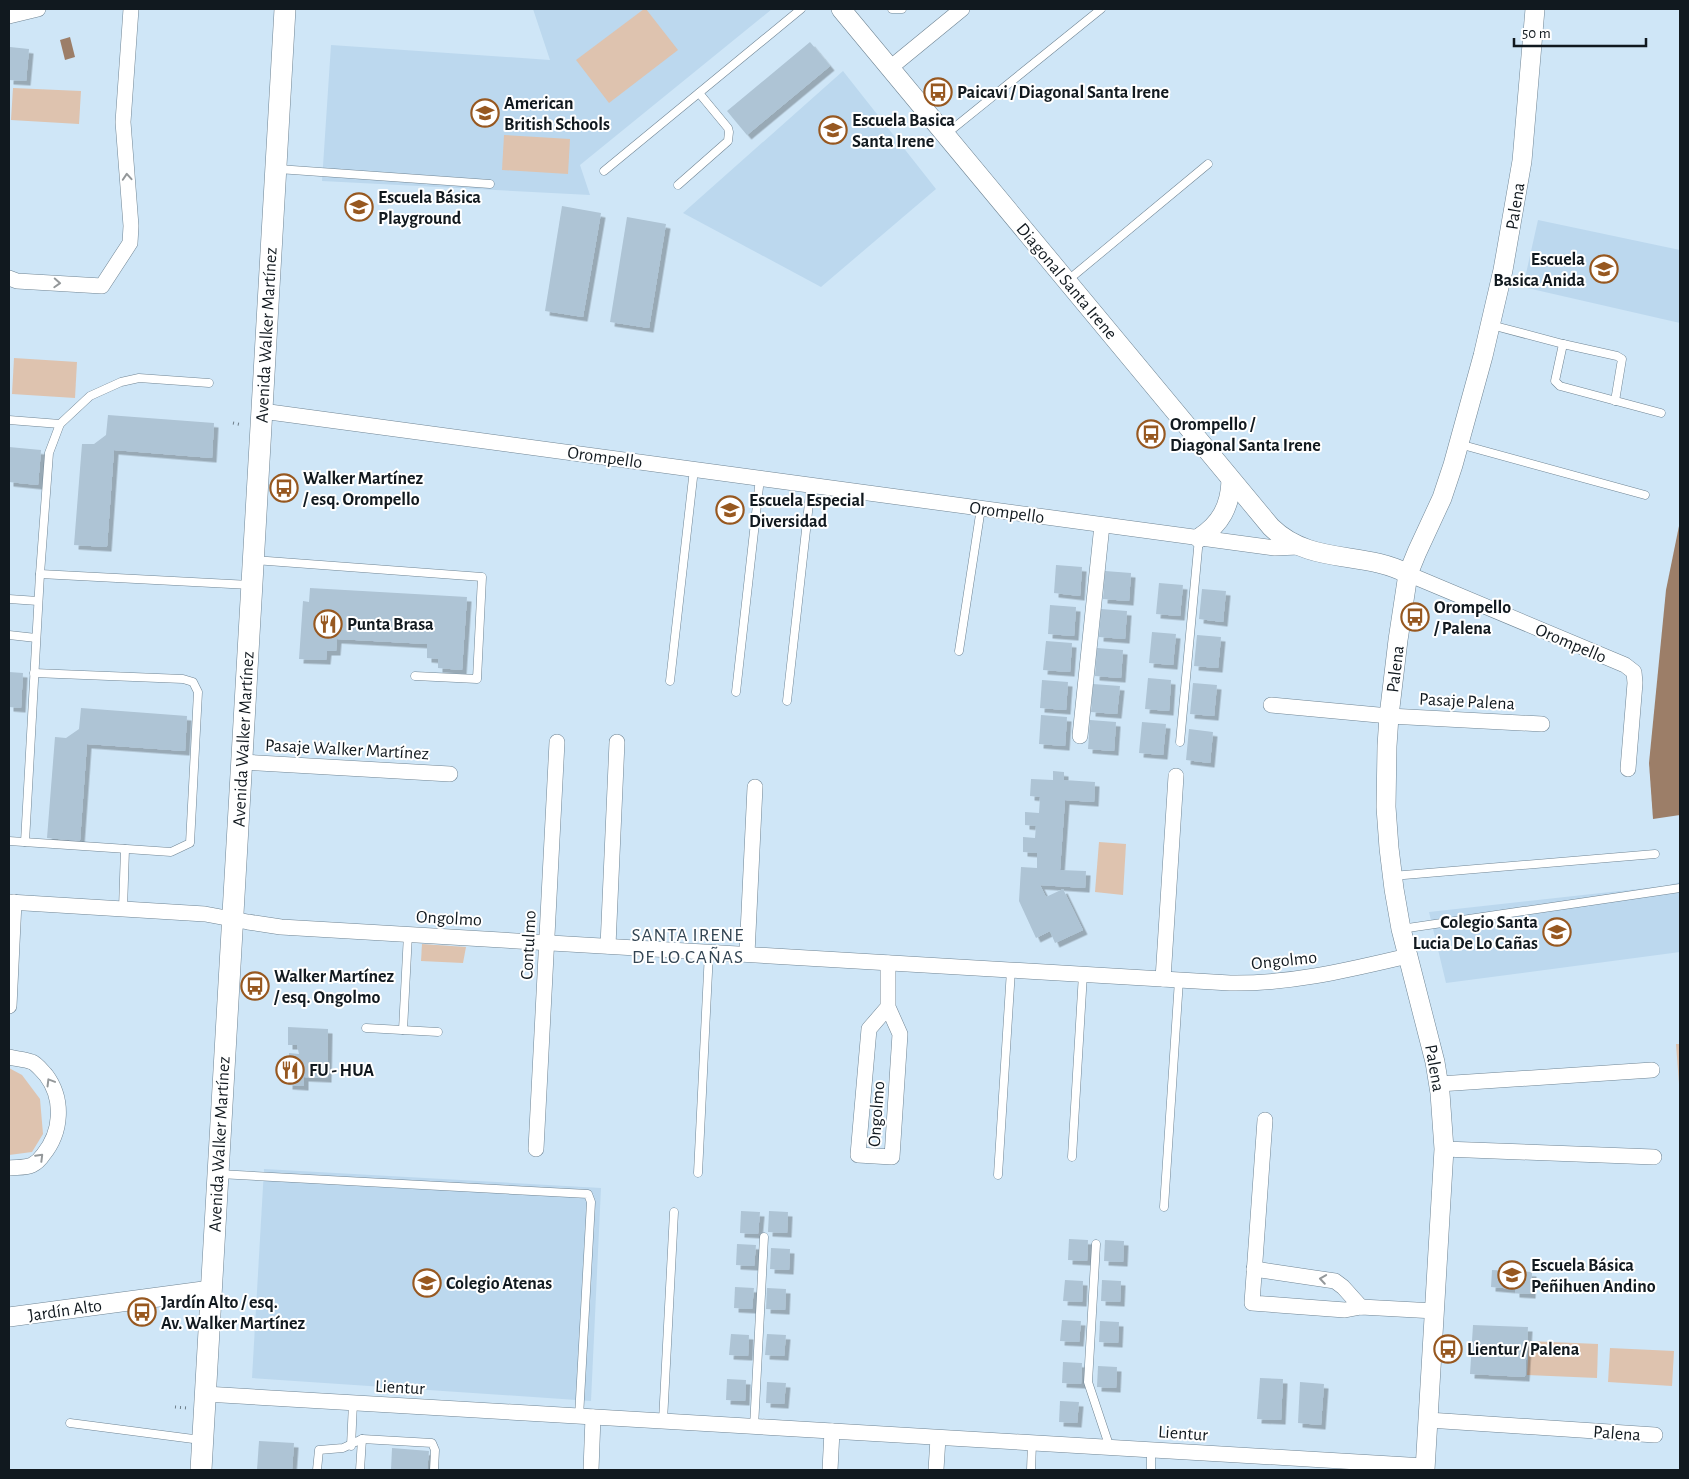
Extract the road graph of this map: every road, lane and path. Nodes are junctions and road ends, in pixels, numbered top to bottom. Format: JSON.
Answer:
{"nodes":[{"id":1,"x":38,"y":9,"type":"edge"},
{"id":2,"x":130,"y":9,"type":"edge"},
{"id":3,"x":285,"y":9,"type":"edge"},
{"id":4,"x":801,"y":9,"type":"edge"},
{"id":5,"x":841,"y":9,"type":"edge"},
{"id":6,"x":892,"y":9,"type":"edge"},
{"id":7,"x":902,"y":9,"type":"edge"},
{"id":8,"x":962,"y":9,"type":"edge"},
{"id":9,"x":1101,"y":9,"type":"edge"},
{"id":10,"x":1535,"y":9,"type":"edge"},
{"id":11,"x":9,"y":16,"type":"edge"},
{"id":12,"x":890,"y":68,"type":"junction"},
{"id":13,"x":699,"y":92,"type":"junction"},
{"id":14,"x":945,"y":135,"type":"junction"},
{"id":15,"x":1208,"y":164,"type":"dead end"},
{"id":16,"x":276,"y":169,"type":"junction"},
{"id":17,"x":604,"y":171,"type":"dead end"},
{"id":18,"x":490,"y":184,"type":"dead end"},
{"id":19,"x":678,"y":185,"type":"dead end"},
{"id":20,"x":9,"y":278,"type":"edge"},
{"id":21,"x":1067,"y":281,"type":"junction"},
{"id":22,"x":1491,"y":325,"type":"junction"},
{"id":23,"x":1563,"y":344,"type":"junction"},
{"id":24,"x":209,"y":383,"type":"dead end"},
{"id":25,"x":1615,"y":401,"type":"junction"},
{"id":26,"x":262,"y":411,"type":"junction"},
{"id":27,"x":1660,"y":413,"type":"dead end"},
{"id":28,"x":9,"y":420,"type":"edge"},
{"id":29,"x":60,"y":424,"type":"junction"},
{"id":30,"x":1459,"y":444,"type":"junction"},
{"id":31,"x":694,"y":469,"type":"junction"},
{"id":32,"x":760,"y":478,"type":"junction"},
{"id":33,"x":1231,"y":481,"type":"junction"},
{"id":34,"x":811,"y":485,"type":"junction"},
{"id":35,"x":1645,"y":495,"type":"dead end"},
{"id":36,"x":981,"y":508,"type":"junction"},
{"id":37,"x":1102,"y":525,"type":"junction"},
{"id":38,"x":1199,"y":538,"type":"junction"},
{"id":39,"x":1298,"y":547,"type":"junction"},
{"id":40,"x":253,"y":560,"type":"junction"},
{"id":41,"x":40,"y":574,"type":"junction"},
{"id":42,"x":1408,"y":574,"type":"junction"},
{"id":43,"x":252,"y":585,"type":"junction"},
{"id":44,"x":9,"y":600,"type":"edge"},
{"id":45,"x":38,"y":601,"type":"junction"},
{"id":46,"x":9,"y":636,"type":"edge"},
{"id":47,"x":36,"y":638,"type":"junction"},
{"id":48,"x":959,"y":651,"type":"dead end"},
{"id":49,"x":34,"y":673,"type":"junction"},
{"id":50,"x":415,"y":676,"type":"dead end"},
{"id":51,"x":670,"y":681,"type":"dead end"},
{"id":52,"x":736,"y":692,"type":"dead end"},
{"id":53,"x":787,"y":701,"type":"dead end"},
{"id":54,"x":1271,"y":705,"type":"dead end"},
{"id":55,"x":1389,"y":716,"type":"junction"},
{"id":56,"x":1542,"y":724,"type":"dead end"},
{"id":57,"x":1080,"y":736,"type":"dead end"},
{"id":58,"x":557,"y":742,"type":"dead end"},
{"id":59,"x":618,"y":742,"type":"dead end"},
{"id":60,"x":1180,"y":742,"type":"dead end"},
{"id":61,"x":241,"y":762,"type":"junction"},
{"id":62,"x":1628,"y":769,"type":"dead end"},
{"id":63,"x":450,"y":774,"type":"dead end"},
{"id":64,"x":1176,"y":776,"type":"dead end"},
{"id":65,"x":755,"y":787,"type":"dead end"},
{"id":66,"x":9,"y":841,"type":"edge"},
{"id":67,"x":25,"y":842,"type":"junction"},
{"id":68,"x":125,"y":849,"type":"junction"},
{"id":69,"x":1655,"y":854,"type":"dead end"},
{"id":70,"x":1392,"y":876,"type":"junction"},
{"id":71,"x":1680,"y":888,"type":"edge"},
{"id":72,"x":12,"y":902,"type":"edge"},
{"id":73,"x":123,"y":909,"type":"junction"},
{"id":74,"x":232,"y":919,"type":"junction"},
{"id":75,"x":1401,"y":929,"type":"junction"},
{"id":76,"x":408,"y":934,"type":"junction"},
{"id":77,"x":547,"y":943,"type":"junction"},
{"id":78,"x":608,"y":946,"type":"junction"},
{"id":79,"x":709,"y":952,"type":"junction"},
{"id":80,"x":747,"y":954,"type":"junction"},
{"id":81,"x":1408,"y":956,"type":"junction"},
{"id":82,"x":888,"y":963,"type":"junction"},
{"id":83,"x":1011,"y":970,"type":"junction"},
{"id":84,"x":1083,"y":974,"type":"junction"},
{"id":85,"x":1163,"y":979,"type":"junction"},
{"id":86,"x":1179,"y":980,"type":"junction"},
{"id":87,"x":9,"y":1006,"type":"edge"},
{"id":88,"x":888,"y":1007,"type":"junction"},
{"id":89,"x":366,"y":1028,"type":"dead end"},
{"id":90,"x":403,"y":1030,"type":"junction"},
{"id":91,"x":438,"y":1032,"type":"dead end"},
{"id":92,"x":9,"y":1057,"type":"edge"},
{"id":93,"x":1652,"y":1070,"type":"dead end"},
{"id":94,"x":1438,"y":1084,"type":"junction"},
{"id":95,"x":1265,"y":1120,"type":"dead end"},
{"id":96,"x":1444,"y":1149,"type":"junction"},
{"id":97,"x":536,"y":1150,"type":"dead end"},
{"id":98,"x":1072,"y":1157,"type":"dead end"},
{"id":99,"x":1654,"y":1157,"type":"dead end"},
{"id":100,"x":9,"y":1168,"type":"edge"},
{"id":101,"x":698,"y":1173,"type":"dead end"},
{"id":102,"x":218,"y":1174,"type":"junction"},
{"id":103,"x":998,"y":1175,"type":"dead end"},
{"id":104,"x":1164,"y":1207,"type":"dead end"},
{"id":105,"x":674,"y":1212,"type":"dead end"},
{"id":106,"x":764,"y":1238,"type":"dead end"},
{"id":107,"x":1096,"y":1244,"type":"dead end"},
{"id":108,"x":1254,"y":1269,"type":"junction"},
{"id":109,"x":210,"y":1290,"type":"junction"},
{"id":110,"x":1361,"y":1307,"type":"junction"},
{"id":111,"x":1435,"y":1311,"type":"junction"},
{"id":112,"x":9,"y":1317,"type":"edge"},
{"id":113,"x":205,"y":1394,"type":"junction"},
{"id":114,"x":353,"y":1403,"type":"junction"},
{"id":115,"x":586,"y":1417,"type":"junction"},
{"id":116,"x":1428,"y":1420,"type":"junction"},
{"id":117,"x":663,"y":1422,"type":"junction"},
{"id":118,"x":70,"y":1423,"type":"dead end"},
{"id":119,"x":754,"y":1427,"type":"junction"},
{"id":120,"x":832,"y":1431,"type":"junction"},
{"id":121,"x":1655,"y":1435,"type":"dead end"},
{"id":122,"x":938,"y":1438,"type":"junction"},
{"id":123,"x":362,"y":1439,"type":"junction"},
{"id":124,"x":203,"y":1441,"type":"junction"},
{"id":125,"x":1032,"y":1443,"type":"junction"},
{"id":126,"x":350,"y":1446,"type":"junction"},
{"id":127,"x":1110,"y":1448,"type":"junction"},
{"id":128,"x":1151,"y":1450,"type":"junction"},
{"id":129,"x":1234,"y":1463,"type":"edge"},
{"id":130,"x":1425,"y":1468,"type":"edge"},
{"id":131,"x":201,"y":1470,"type":"edge"},
{"id":132,"x":317,"y":1470,"type":"edge"},
{"id":133,"x":360,"y":1470,"type":"edge"},
{"id":134,"x":434,"y":1470,"type":"edge"},
{"id":135,"x":591,"y":1470,"type":"edge"},
{"id":136,"x":830,"y":1470,"type":"edge"},
{"id":137,"x":936,"y":1470,"type":"edge"},
{"id":138,"x":1031,"y":1470,"type":"edge"},
{"id":139,"x":1151,"y":1470,"type":"edge"}],
"edges":[{"from":1,"to":11,"type":"street"},
{"from":20,"to":2,"type":"street","one_way":true},
{"from":3,"to":16,"type":"main road","name":"Avenida Walker Martínez"},
{"from":4,"to":13,"type":"lane"},
{"from":5,"to":12,"type":"street","name":"Diagonal Santa Irene"},
{"from":6,"to":7,"type":"lane"},
{"from":8,"to":12,"type":"street"},
{"from":9,"to":14,"type":"lane"},
{"from":10,"to":22,"type":"street","name":"Palena"},
{"from":12,"to":14,"type":"street","name":"Diagonal Santa Irene"},
{"from":13,"to":17,"type":"lane"},
{"from":13,"to":19,"type":"lane"},
{"from":14,"to":21,"type":"street","name":"Diagonal Santa Irene"},
{"from":15,"to":21,"type":"lane"},
{"from":16,"to":18,"type":"lane"},
{"from":16,"to":26,"type":"main road","name":"Avenida Walker Martínez"},
{"from":21,"to":33,"type":"street","name":"Diagonal Santa Irene"},
{"from":22,"to":23,"type":"lane"},
{"from":22,"to":30,"type":"street","name":"Palena"},
{"from":23,"to":25,"type":"lane"},
{"from":23,"to":25,"type":"lane"},
{"from":24,"to":29,"type":"lane"},
{"from":25,"to":27,"type":"lane"},
{"from":26,"to":31,"type":"street","name":"Orompello"},
{"from":26,"to":40,"type":"main road","name":"Avenida Walker Martínez"},
{"from":28,"to":29,"type":"lane"},
{"from":29,"to":41,"type":"lane"},
{"from":30,"to":35,"type":"lane"},
{"from":30,"to":42,"type":"street","name":"Palena"},
{"from":31,"to":32,"type":"street","name":"Orompello"},
{"from":31,"to":51,"type":"lane"},
{"from":32,"to":34,"type":"street","name":"Orompello"},
{"from":32,"to":52,"type":"lane"},
{"from":33,"to":38,"type":"street"},
{"from":33,"to":39,"type":"street","name":"Diagonal Santa Irene"},
{"from":34,"to":36,"type":"street","name":"Orompello"},
{"from":34,"to":53,"type":"lane"},
{"from":36,"to":37,"type":"street","name":"Orompello"},
{"from":36,"to":48,"type":"lane"},
{"from":37,"to":38,"type":"street","name":"Orompello"},
{"from":37,"to":57,"type":"street"},
{"from":38,"to":39,"type":"street","name":"Orompello"},
{"from":38,"to":60,"type":"lane"},
{"from":39,"to":42,"type":"street","name":"Orompello"},
{"from":40,"to":43,"type":"main road","name":"Avenida Walker Martínez"},
{"from":40,"to":50,"type":"lane"},
{"from":41,"to":43,"type":"lane"},
{"from":41,"to":45,"type":"lane"},
{"from":42,"to":55,"type":"street","name":"Palena"},
{"from":42,"to":62,"type":"street","name":"Orompello"},
{"from":43,"to":61,"type":"main road","name":"Avenida Walker Martínez"},
{"from":44,"to":45,"type":"lane"},
{"from":45,"to":47,"type":"lane"},
{"from":46,"to":47,"type":"lane"},
{"from":47,"to":49,"type":"lane"},
{"from":49,"to":67,"type":"lane"},
{"from":49,"to":68,"type":"lane"},
{"from":54,"to":55,"type":"street","name":"Pasaje Palena"},
{"from":55,"to":56,"type":"street","name":"Pasaje Palena"},
{"from":55,"to":70,"type":"street","name":"Palena"},
{"from":58,"to":77,"type":"street","name":"Contulmo"},
{"from":59,"to":78,"type":"street"},
{"from":61,"to":63,"type":"street","name":"Pasaje Walker Martínez"},
{"from":61,"to":74,"type":"main road","name":"Avenida Walker Martínez"},
{"from":64,"to":85,"type":"street"},
{"from":65,"to":80,"type":"street"},
{"from":66,"to":67,"type":"lane"},
{"from":67,"to":68,"type":"lane"},
{"from":68,"to":73,"type":"lane"},
{"from":69,"to":70,"type":"lane"},
{"from":70,"to":75,"type":"street","name":"Palena"},
{"from":71,"to":75,"type":"lane"},
{"from":72,"to":73,"type":"street","name":"Ongolmo"},
{"from":72,"to":87,"type":"street"},
{"from":73,"to":74,"type":"street","name":"Ongolmo"},
{"from":74,"to":76,"type":"street","name":"Ongolmo"},
{"from":74,"to":102,"type":"main road","name":"Avenida Walker Martínez"},
{"from":75,"to":81,"type":"street","name":"Palena"},
{"from":76,"to":77,"type":"street","name":"Ongolmo"},
{"from":76,"to":90,"type":"lane"},
{"from":77,"to":78,"type":"street","name":"Ongolmo"},
{"from":77,"to":97,"type":"street","name":"Contulmo"},
{"from":78,"to":79,"type":"street","name":"Ongolmo"},
{"from":79,"to":80,"type":"street","name":"Ongolmo"},
{"from":79,"to":101,"type":"lane"},
{"from":80,"to":82,"type":"street","name":"Ongolmo"},
{"from":81,"to":86,"type":"street","name":"Ongolmo"},
{"from":81,"to":94,"type":"street","name":"Palena"},
{"from":82,"to":83,"type":"street","name":"Ongolmo"},
{"from":82,"to":88,"type":"street","name":"Ongolmo"},
{"from":83,"to":84,"type":"street","name":"Ongolmo"},
{"from":83,"to":103,"type":"lane"},
{"from":84,"to":85,"type":"street","name":"Ongolmo"},
{"from":84,"to":98,"type":"lane"},
{"from":85,"to":86,"type":"street","name":"Ongolmo"},
{"from":86,"to":104,"type":"lane"},
{"from":88,"to":88,"type":"street","name":"Ongolmo"},
{"from":89,"to":90,"type":"lane"},
{"from":90,"to":91,"type":"lane"},
{"from":100,"to":92,"type":"street","one_way":true},
{"from":93,"to":94,"type":"street"},
{"from":94,"to":96,"type":"street","name":"Palena"},
{"from":95,"to":108,"type":"street"},
{"from":96,"to":99,"type":"street"},
{"from":96,"to":111,"type":"street","name":"Palena"},
{"from":102,"to":109,"type":"main road","name":"Avenida Walker Martínez"},
{"from":102,"to":115,"type":"lane"},
{"from":105,"to":117,"type":"lane"},
{"from":106,"to":119,"type":"lane"},
{"from":107,"to":127,"type":"lane"},
{"from":110,"to":108,"type":"street","one_way":true},
{"from":108,"to":110,"type":"street"},
{"from":109,"to":112,"type":"street","name":"Jardín Alto"},
{"from":109,"to":113,"type":"main road","name":"Avenida Walker Martínez"},
{"from":110,"to":111,"type":"street"},
{"from":111,"to":116,"type":"street","name":"Palena"},
{"from":113,"to":114,"type":"street","name":"Lientur"},
{"from":113,"to":124,"type":"main road","name":"Avenida Walker Martínez"},
{"from":114,"to":115,"type":"street","name":"Lientur"},
{"from":114,"to":126,"type":"lane"},
{"from":115,"to":117,"type":"street","name":"Lientur"},
{"from":115,"to":135,"type":"street"},
{"from":116,"to":121,"type":"street","name":"Palena"},
{"from":116,"to":130,"type":"street","name":"Palena"},
{"from":117,"to":119,"type":"street","name":"Lientur"},
{"from":118,"to":124,"type":"lane"},
{"from":119,"to":120,"type":"street","name":"Lientur"},
{"from":120,"to":122,"type":"street","name":"Lientur"},
{"from":120,"to":136,"type":"street"},
{"from":122,"to":125,"type":"street","name":"Lientur"},
{"from":122,"to":137,"type":"street"},
{"from":123,"to":126,"type":"lane"},
{"from":123,"to":133,"type":"lane"},
{"from":123,"to":134,"type":"lane"},
{"from":124,"to":131,"type":"main road","name":"Avenida Walker Martínez"},
{"from":125,"to":127,"type":"street","name":"Lientur"},
{"from":125,"to":138,"type":"lane"},
{"from":126,"to":132,"type":"lane"},
{"from":127,"to":128,"type":"street","name":"Lientur"},
{"from":128,"to":129,"type":"street","name":"Lientur"},
{"from":128,"to":139,"type":"lane"},
{"from":129,"to":130,"type":"street","name":"Lientur"}]}
